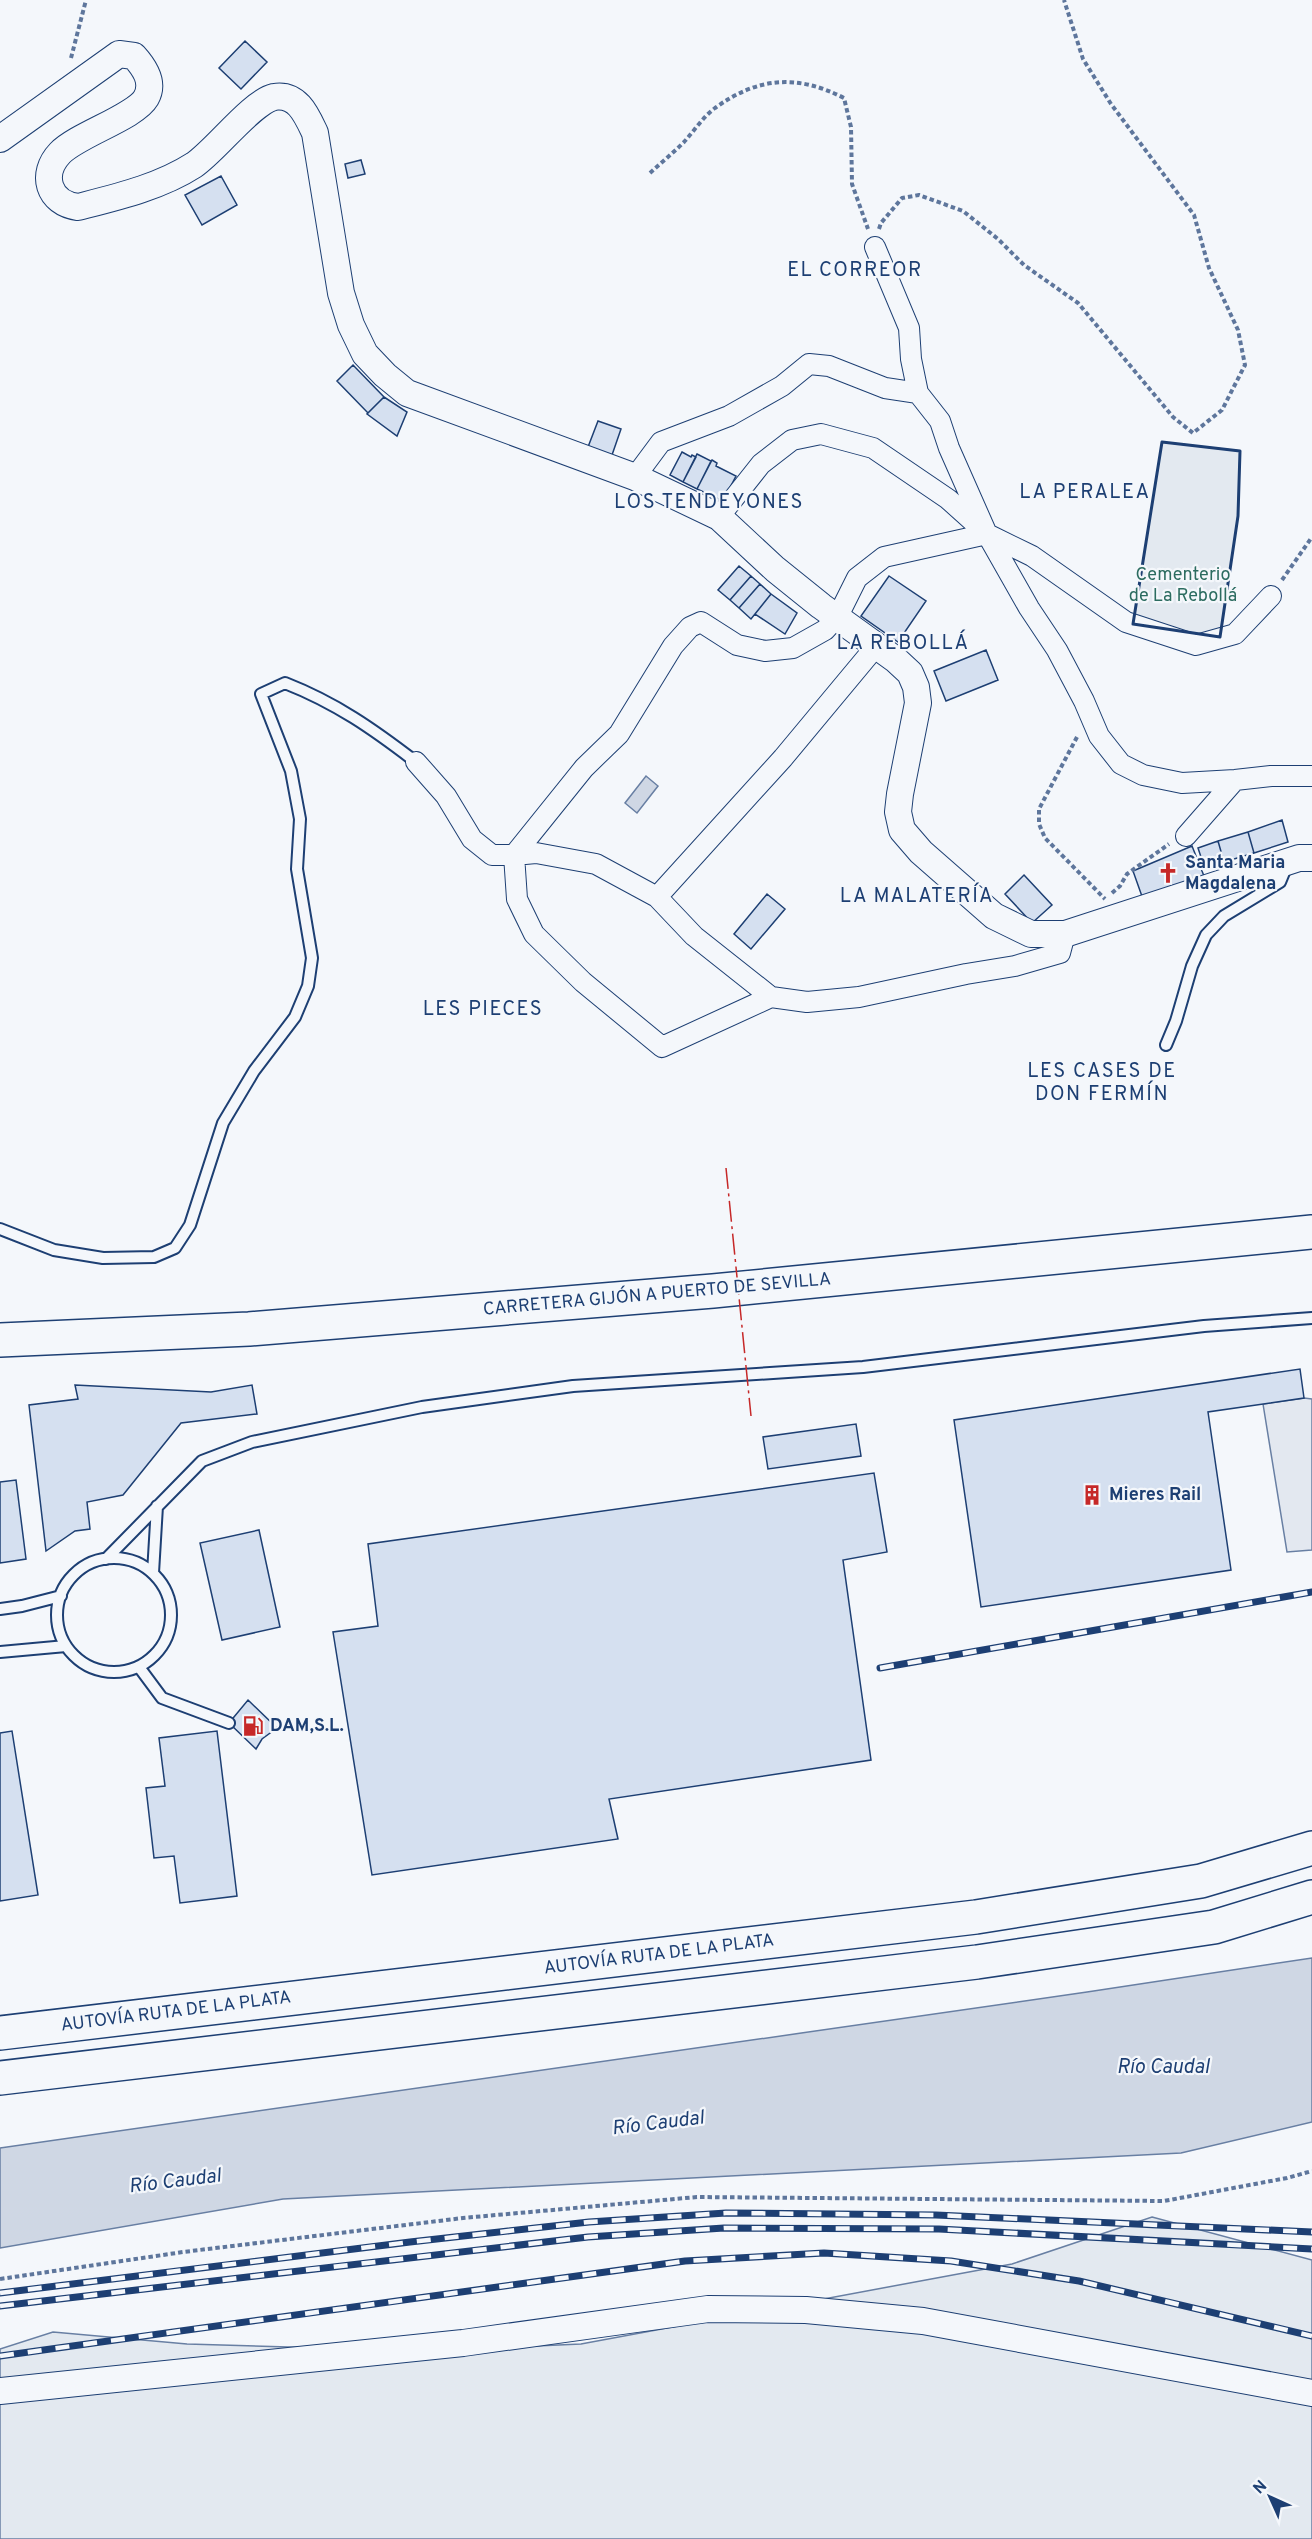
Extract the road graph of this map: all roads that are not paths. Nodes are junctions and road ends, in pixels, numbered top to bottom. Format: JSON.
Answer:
{"nodes":[{"id":1,"x":0,"y":139,"type":"edge"},
{"id":2,"x":875,"y":248,"type":"road end"},
{"id":3,"x":918,"y":393,"type":"junction"},
{"id":4,"x":635,"y":477,"type":"junction"},
{"id":5,"x":719,"y":517,"type":"junction"},
{"id":6,"x":987,"y":534,"type":"junction"},
{"id":7,"x":1271,"y":596,"type":"road end"},
{"id":8,"x":838,"y":616,"type":"junction"},
{"id":9,"x":877,"y":645,"type":"junction"},
{"id":10,"x":416,"y":762,"type":"joint"},
{"id":11,"x":1312,"y":776,"type":"edge"},
{"id":12,"x":1236,"y":780,"type":"junction"},
{"id":13,"x":1186,"y":836,"type":"road end"},
{"id":14,"x":514,"y":855,"type":"junction"},
{"id":15,"x":1300,"y":860,"type":"edge"},
{"id":16,"x":657,"y":897,"type":"junction"},
{"id":17,"x":1065,"y":934,"type":"junction"},
{"id":18,"x":771,"y":997,"type":"junction"},
{"id":19,"x":1166,"y":1045,"type":"dead end"},
{"id":20,"x":0,"y":1229,"type":"edge"},
{"id":21,"x":1312,"y":1232,"type":"edge"},
{"id":22,"x":1312,"y":1318,"type":"edge"},
{"id":23,"x":0,"y":1340,"type":"edge"},
{"id":24,"x":157,"y":1506,"type":"junction"},
{"id":25,"x":106,"y":1559,"type":"junction"},
{"id":26,"x":153,"y":1573,"type":"junction"},
{"id":27,"x":60,"y":1596,"type":"junction"},
{"id":28,"x":0,"y":1609,"type":"edge"},
{"id":29,"x":66,"y":1646,"type":"junction"},
{"id":30,"x":0,"y":1652,"type":"edge"},
{"id":31,"x":139,"y":1667,"type":"junction"},
{"id":32,"x":229,"y":1723,"type":"dead end"},
{"id":33,"x":1312,"y":1848,"type":"edge"},
{"id":34,"x":1312,"y":1897,"type":"edge"},
{"id":35,"x":0,"y":2033,"type":"edge"},
{"id":36,"x":0,"y":2078,"type":"edge"},
{"id":37,"x":0,"y":2391,"type":"edge"},
{"id":38,"x":1312,"y":2393,"type":"edge"}],
"edges":[{"from":1,"to":4,"type":"street"},
{"from":2,"to":3,"type":"street"},
{"from":3,"to":4,"type":"street"},
{"from":3,"to":6,"type":"street"},
{"from":4,"to":5,"type":"street"},
{"from":5,"to":6,"type":"street"},
{"from":5,"to":8,"type":"street"},
{"from":6,"to":7,"type":"street"},
{"from":6,"to":8,"type":"street"},
{"from":6,"to":12,"type":"street"},
{"from":8,"to":9,"type":"street"},
{"from":8,"to":14,"type":"street"},
{"from":9,"to":16,"type":"street"},
{"from":9,"to":17,"type":"street"},
{"from":10,"to":14,"type":"street"},
{"from":10,"to":20,"type":"lane"},
{"from":11,"to":12,"type":"street"},
{"from":12,"to":13,"type":"street"},
{"from":14,"to":16,"type":"street"},
{"from":14,"to":18,"type":"street"},
{"from":15,"to":17,"type":"street"},
{"from":15,"to":19,"type":"lane"},
{"from":16,"to":18,"type":"street"},
{"from":17,"to":18,"type":"street"},
{"from":21,"to":23,"type":"highway","name":"CARRETERA GIJÓN A PUERTO DE SEVILLA"},
{"from":22,"to":24,"type":"lane"},
{"from":24,"to":25,"type":"lane"},
{"from":24,"to":26,"type":"lane"},
{"from":25,"to":26,"type":"lane"},
{"from":25,"to":27,"type":"lane"},
{"from":26,"to":31,"type":"lane"},
{"from":27,"to":28,"type":"lane"},
{"from":27,"to":29,"type":"lane"},
{"from":29,"to":30,"type":"lane"},
{"from":29,"to":31,"type":"lane"},
{"from":31,"to":32,"type":"lane"},
{"from":33,"to":35,"type":"highway","name":"AUTOVÍA RUTA DE LA PLATA"},
{"from":34,"to":36,"type":"highway"},
{"from":37,"to":38,"type":"street"}]}
